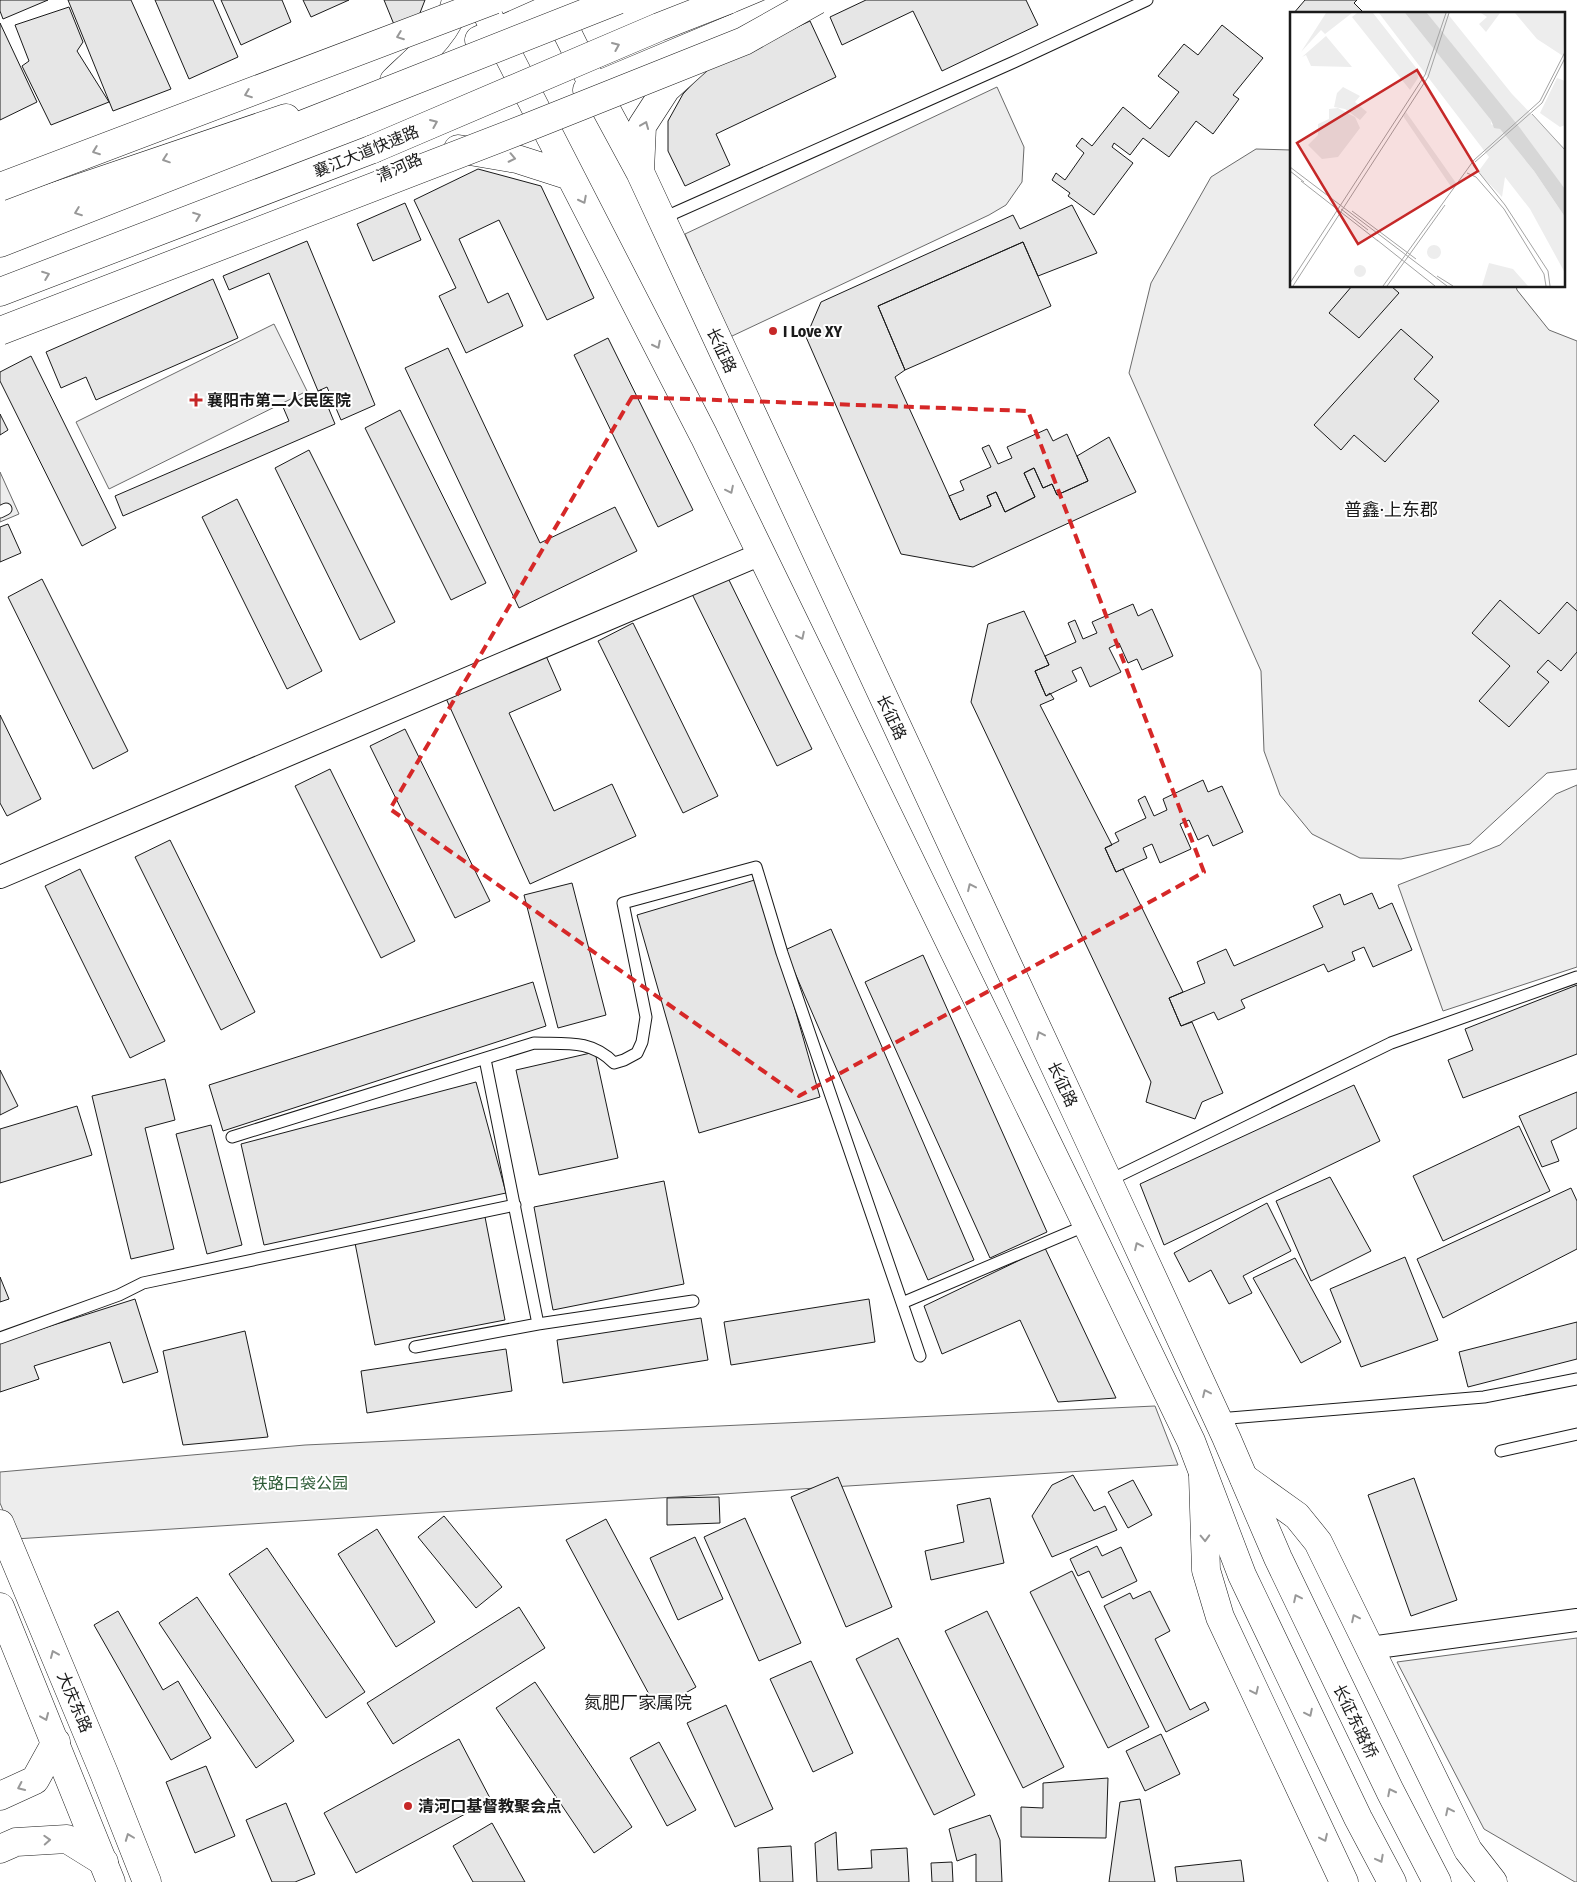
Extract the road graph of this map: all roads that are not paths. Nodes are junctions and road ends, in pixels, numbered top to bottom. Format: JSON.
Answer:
{"nodes":[{"id":1,"x":456,"y":0,"type":"edge"},
{"id":2,"x":480,"y":0,"type":"edge"},
{"id":3,"x":494,"y":0,"type":"edge"},
{"id":4,"x":618,"y":0,"type":"edge"},
{"id":5,"x":728,"y":0,"type":"edge"},
{"id":6,"x":801,"y":0,"type":"edge"},
{"id":7,"x":817,"y":0,"type":"edge"},
{"id":8,"x":1147,"y":0,"type":"edge"},
{"id":9,"x":558,"y":2,"type":"edge"},
{"id":10,"x":734,"y":27,"type":"junction"},
{"id":11,"x":496,"y":32,"type":"junction"},
{"id":12,"x":394,"y":81,"type":"junction"},
{"id":13,"x":594,"y":87,"type":"junction"},
{"id":14,"x":537,"y":111,"type":"junction"},
{"id":15,"x":447,"y":146,"type":"junction"},
{"id":16,"x":640,"y":172,"type":"junction"},
{"id":17,"x":570,"y":176,"type":"junction"},
{"id":18,"x":0,"y":187,"type":"edge"},
{"id":19,"x":0,"y":215,"type":"edge"},
{"id":20,"x":661,"y":219,"type":"junction"},
{"id":21,"x":0,"y":243,"type":"edge"},
{"id":22,"x":0,"y":292,"type":"edge"},
{"id":23,"x":0,"y":331,"type":"edge"},
{"id":24,"x":0,"y":341,"type":"edge"},
{"id":25,"x":761,"y":554,"type":"junction"},
{"id":26,"x":0,"y":877,"type":"edge"},
{"id":27,"x":1577,"y":977,"type":"edge"},
{"id":28,"x":485,"y":1059,"type":"junction"},
{"id":29,"x":232,"y":1137,"type":"dead end"},
{"id":30,"x":1108,"y":1181,"type":"junction"},
{"id":31,"x":515,"y":1205,"type":"junction"},
{"id":32,"x":1087,"y":1225,"type":"junction"},
{"id":33,"x":693,"y":1302,"type":"dead end"},
{"id":34,"x":902,"y":1302,"type":"junction"},
{"id":35,"x":538,"y":1324,"type":"junction"},
{"id":36,"x":0,"y":1338,"type":"edge"},
{"id":37,"x":415,"y":1347,"type":"dead end"},
{"id":38,"x":920,"y":1356,"type":"dead end"},
{"id":39,"x":1577,"y":1379,"type":"edge"},
{"id":40,"x":1222,"y":1428,"type":"junction"},
{"id":41,"x":1577,"y":1434,"type":"edge"},
{"id":42,"x":1501,"y":1451,"type":"dead end"},
{"id":43,"x":1202,"y":1472,"type":"junction"},
{"id":44,"x":1244,"y":1478,"type":"junction"},
{"id":45,"x":0,"y":1524,"type":"edge"},
{"id":46,"x":0,"y":1607,"type":"edge"},
{"id":47,"x":1577,"y":1620,"type":"edge"},
{"id":48,"x":1370,"y":1648,"type":"junction"},
{"id":49,"x":56,"y":1742,"type":"junction"},
{"id":50,"x":0,"y":1796,"type":"edge"},
{"id":51,"x":0,"y":1849,"type":"edge"},
{"id":52,"x":1468,"y":1850,"type":"junction"},
{"id":53,"x":108,"y":1872,"type":"edge"},
{"id":54,"x":147,"y":1882,"type":"edge"},
{"id":55,"x":1344,"y":1882,"type":"edge"},
{"id":56,"x":1392,"y":1882,"type":"edge"},
{"id":57,"x":1437,"y":1882,"type":"edge"},
{"id":58,"x":1483,"y":1882,"type":"edge"},
{"id":59,"x":1493,"y":1882,"type":"edge"}],
"edges":[{"from":1,"to":12,"type":"main road"},
{"from":2,"to":11,"type":"main road"},
{"from":3,"to":18,"type":"main road","one_way":true,"bridge":true},
{"from":4,"to":21,"type":"main road","one_way":true,"bridge":true},
{"from":22,"to":5,"type":"main road","name":"襄江大道快速路","one_way":true,"bridge":true},
{"from":6,"to":10,"type":"main road","name":"清河路"},
{"from":7,"to":23,"type":"main road","bridge":true},
{"from":8,"to":20,"type":"lane"},
{"from":9,"to":11,"type":"main road"},
{"from":9,"to":13,"type":"main road","name":"长征路"},
{"from":10,"to":13,"type":"main road","name":"清河路"},
{"from":16,"to":10,"type":"main road","one_way":true},
{"from":11,"to":12,"type":"main road"},
{"from":11,"to":14,"type":"main road"},
{"from":12,"to":19,"type":"main road","one_way":true},
{"from":13,"to":14,"type":"main road","name":"清河路"},
{"from":13,"to":16,"type":"main road","name":"长征路"},
{"from":14,"to":15,"type":"main road","name":"清河路"},
{"from":14,"to":17,"type":"main road"},
{"from":15,"to":17,"type":"main road","one_way":true},
{"from":15,"to":24,"type":"main road","name":"清河路"},
{"from":16,"to":20,"type":"main road","name":"长征路"},
{"from":17,"to":25,"type":"main road","one_way":true},
{"from":30,"to":20,"type":"main road","name":"长征路","one_way":true},
{"from":25,"to":26,"type":"street"},
{"from":25,"to":32,"type":"main road","one_way":true},
{"from":27,"to":30,"type":"lane"},
{"from":28,"to":29,"type":"lane"},
{"from":28,"to":31,"type":"lane"},
{"from":28,"to":34,"type":"lane"},
{"from":40,"to":30,"type":"main road","name":"长征路","one_way":true},
{"from":31,"to":35,"type":"lane"},
{"from":31,"to":36,"type":"lane"},
{"from":32,"to":34,"type":"lane"},
{"from":32,"to":43,"type":"main road"},
{"from":33,"to":35,"type":"lane"},
{"from":34,"to":38,"type":"lane"},
{"from":35,"to":37,"type":"lane"},
{"from":39,"to":40,"type":"lane"},
{"from":40,"to":44,"type":"main road","name":"长征路"},
{"from":41,"to":42,"type":"lane"},
{"from":43,"to":55,"type":"main road","one_way":true},
{"from":43,"to":56,"type":"main road","one_way":true},
{"from":48,"to":44,"type":"main road","one_way":true},
{"from":57,"to":44,"type":"main road","name":"长征东路桥","one_way":true},
{"from":54,"to":45,"type":"main road","name":"大庆东路","one_way":true},
{"from":46,"to":49,"type":"main road","name":"大庆东路","one_way":true},
{"from":47,"to":48,"type":"street"},
{"from":52,"to":48,"type":"main road","one_way":true},
{"from":49,"to":50,"type":"main road","one_way":true},
{"from":49,"to":53,"type":"main road","name":"大庆东路"},
{"from":51,"to":53,"type":"main road","one_way":true},
{"from":52,"to":58,"type":"main road"},
{"from":52,"to":59,"type":"main road"}]}
